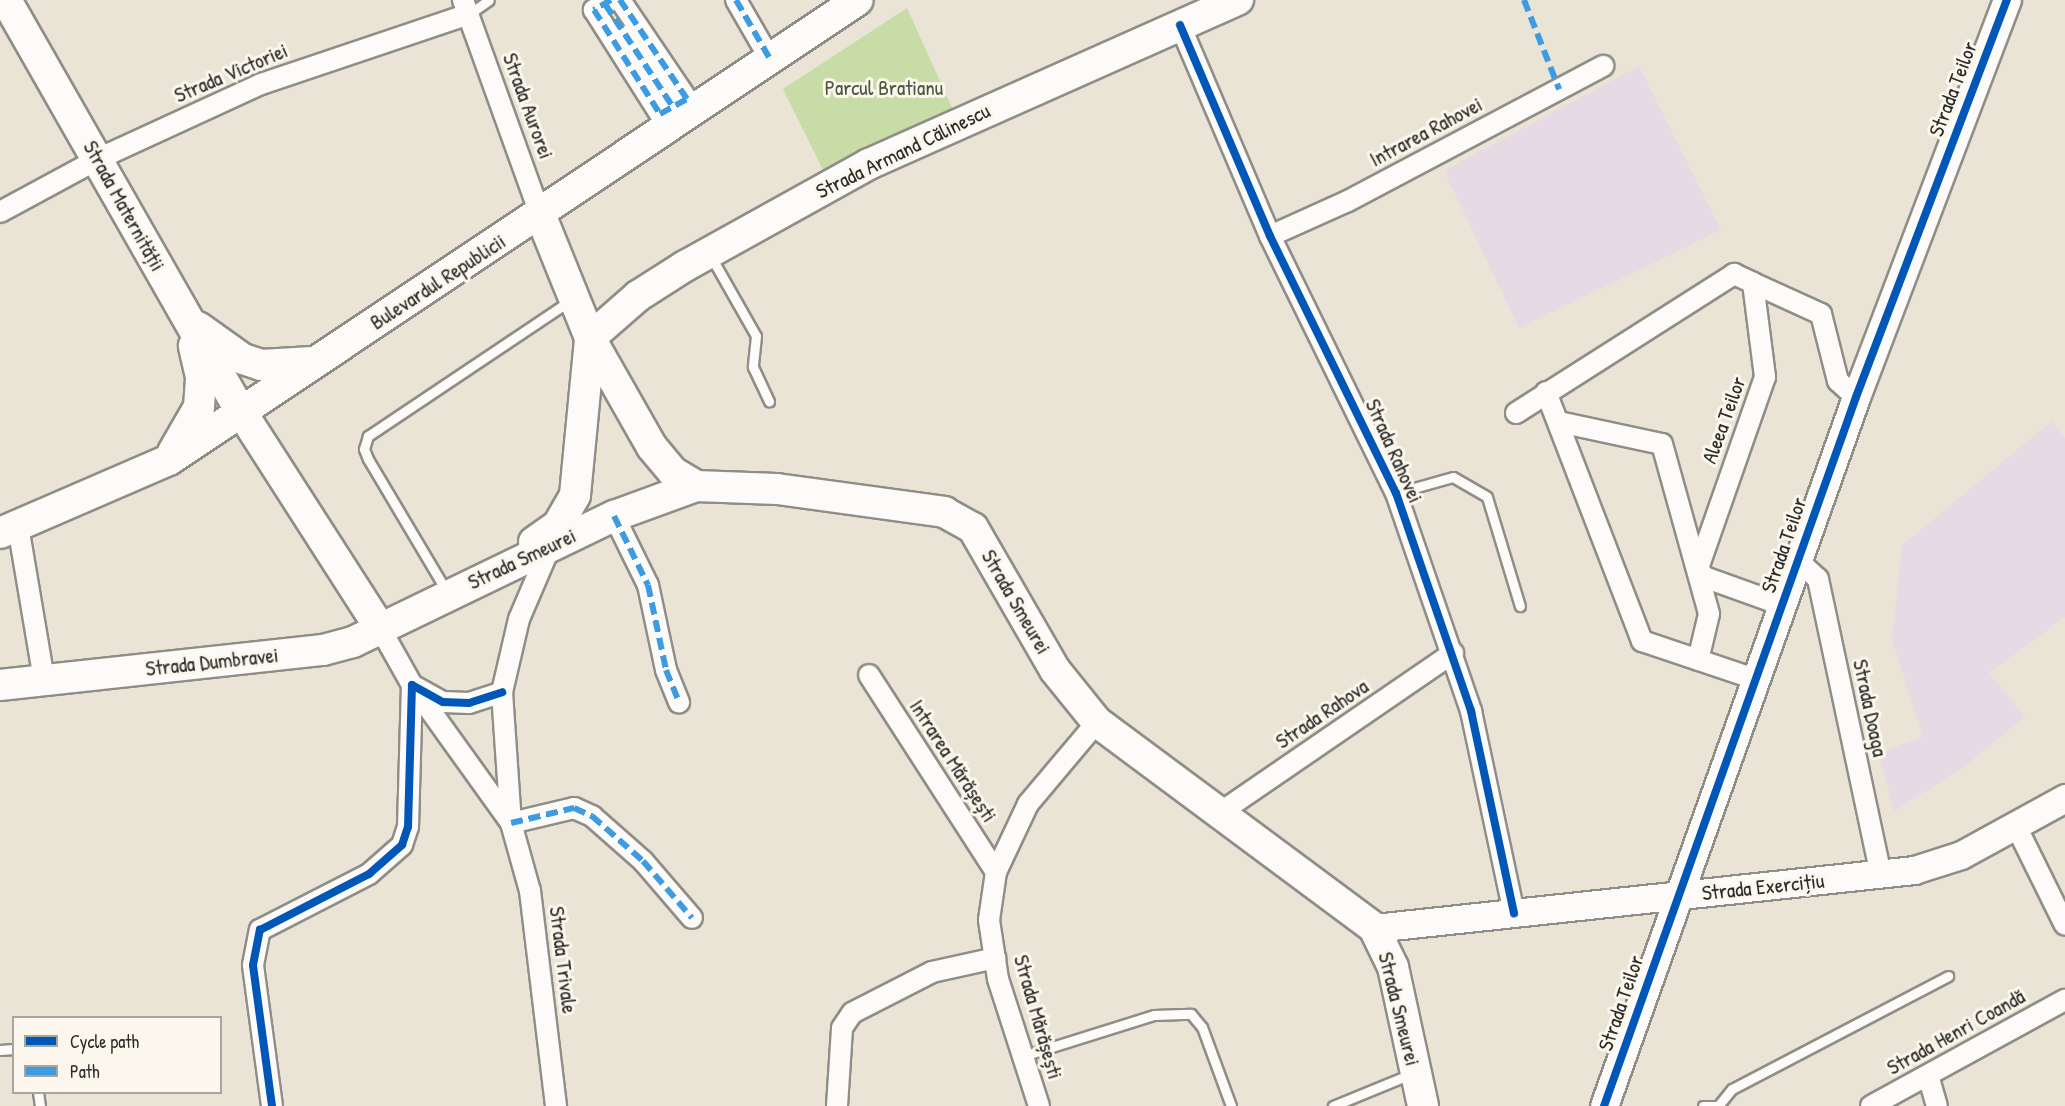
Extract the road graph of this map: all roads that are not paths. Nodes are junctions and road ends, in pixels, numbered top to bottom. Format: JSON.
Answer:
{"nodes":[{"id":1,"x":6,"y":0,"type":"edge"},
{"id":2,"x":489,"y":0,"type":"edge"},
{"id":3,"x":736,"y":0,"type":"edge"},
{"id":4,"x":858,"y":0,"type":"edge"},
{"id":5,"x":1238,"y":0,"type":"edge"},
{"id":6,"x":2007,"y":0,"type":"edge"},
{"id":7,"x":612,"y":1,"type":"edge"},
{"id":8,"x":466,"y":7,"type":"edge"},
{"id":9,"x":1180,"y":25,"type":"junction"},
{"id":10,"x":770,"y":59,"type":"junction"},
{"id":11,"x":1604,"y":66,"type":"dead end"},
{"id":12,"x":98,"y":159,"type":"junction"},
{"id":13,"x":0,"y":212,"type":"edge"},
{"id":14,"x":540,"y":214,"type":"junction"},
{"id":15,"x":1270,"y":236,"type":"junction"},
{"id":16,"x":708,"y":252,"type":"junction"},
{"id":17,"x":1754,"y":284,"type":"junction"},
{"id":18,"x":574,"y":299,"type":"junction"},
{"id":19,"x":186,"y":317,"type":"junction"},
{"id":20,"x":590,"y":338,"type":"junction"},
{"id":21,"x":318,"y":361,"type":"junction"},
{"id":22,"x":1546,"y":392,"type":"junction"},
{"id":23,"x":1856,"y":397,"type":"junction"},
{"id":24,"x":769,"y":401,"type":"dead end"},
{"id":25,"x":242,"y":413,"type":"junction"},
{"id":26,"x":1516,"y":413,"type":"dead end"},
{"id":27,"x":1559,"y":422,"type":"junction"},
{"id":28,"x":169,"y":460,"type":"junction"},
{"id":29,"x":696,"y":486,"type":"junction"},
{"id":30,"x":1396,"y":493,"type":"junction"},
{"id":31,"x":614,"y":516,"type":"junction"},
{"id":32,"x":9,"y":530,"type":"edge"},
{"id":33,"x":549,"y":549,"type":"junction"},
{"id":34,"x":1797,"y":560,"type":"junction"},
{"id":35,"x":1698,"y":568,"type":"junction"},
{"id":36,"x":461,"y":587,"type":"junction"},
{"id":37,"x":1782,"y":605,"type":"junction"},
{"id":38,"x":1520,"y":606,"type":"dead end"},
{"id":39,"x":415,"y":610,"type":"joint"},
{"id":40,"x":380,"y":628,"type":"junction"},
{"id":41,"x":1453,"y":653,"type":"junction"},
{"id":42,"x":1698,"y":660,"type":"junction"},
{"id":43,"x":869,"y":675,"type":"dead end"},
{"id":44,"x":44,"y":680,"type":"junction"},
{"id":45,"x":1755,"y":680,"type":"junction"},
{"id":46,"x":0,"y":685,"type":"edge"},
{"id":47,"x":412,"y":685,"type":"junction"},
{"id":48,"x":502,"y":692,"type":"junction"},
{"id":49,"x":679,"y":703,"type":"dead end"},
{"id":50,"x":1097,"y":722,"type":"junction"},
{"id":51,"x":2065,"y":798,"type":"edge"},
{"id":52,"x":1218,"y":814,"type":"junction"},
{"id":53,"x":511,"y":823,"type":"junction"},
{"id":54,"x":2016,"y":825,"type":"junction"},
{"id":55,"x":996,"y":872,"type":"junction"},
{"id":56,"x":1881,"y":875,"type":"junction"},
{"id":57,"x":1678,"y":896,"type":"junction"},
{"id":58,"x":1514,"y":913,"type":"junction"},
{"id":59,"x":692,"y":918,"type":"dead end"},
{"id":60,"x":2065,"y":924,"type":"edge"},
{"id":61,"x":1374,"y":928,"type":"junction"},
{"id":62,"x":995,"y":958,"type":"junction"},
{"id":63,"x":1948,"y":976,"type":"dead end"},
{"id":64,"x":2065,"y":1000,"type":"edge"},
{"id":65,"x":1023,"y":1056,"type":"junction"},
{"id":66,"x":1416,"y":1072,"type":"junction"},
{"id":67,"x":1928,"y":1075,"type":"junction"},
{"id":68,"x":272,"y":1106,"type":"edge"},
{"id":69,"x":556,"y":1106,"type":"edge"},
{"id":70,"x":837,"y":1106,"type":"edge"},
{"id":71,"x":1039,"y":1106,"type":"edge"},
{"id":72,"x":1231,"y":1106,"type":"edge"},
{"id":73,"x":1333,"y":1106,"type":"edge"},
{"id":74,"x":1423,"y":1106,"type":"edge"},
{"id":75,"x":1604,"y":1106,"type":"edge"},
{"id":76,"x":1703,"y":1106,"type":"edge"},
{"id":77,"x":1718,"y":1106,"type":"edge"},
{"id":78,"x":1871,"y":1106,"type":"edge"},
{"id":79,"x":1938,"y":1106,"type":"edge"}],
"edges":[{"from":1,"to":12,"type":"main road","name":"Strada Maternității"},
{"from":2,"to":8,"type":"lane","name":"Strada Victoriei"},
{"from":3,"to":10,"type":"street"},
{"from":4,"to":10,"type":"main road","name":"Bulevardul Republicii"},
{"from":5,"to":9,"type":"main road","name":"Strada Armand Călinescu"},
{"from":6,"to":23,"type":"street","name":"Strada Teilor"},
{"from":7,"to":7,"type":"street"},
{"from":8,"to":12,"type":"street","name":"Strada Victoriei"},
{"from":8,"to":14,"type":"street","name":"Strada Aurorei"},
{"from":9,"to":15,"type":"street","name":"Strada Rahovei"},
{"from":9,"to":16,"type":"main road","name":"Strada Armand Călinescu"},
{"from":10,"to":14,"type":"main road","name":"Bulevardul Republicii"},
{"from":11,"to":15,"type":"street","name":"Intrarea Rahovei"},
{"from":12,"to":13,"type":"street","name":"Strada Victoriei"},
{"from":12,"to":19,"type":"main road","name":"Strada Maternității"},
{"from":14,"to":18,"type":"main road"},
{"from":14,"to":21,"type":"main road","name":"Bulevardul Republicii"},
{"from":15,"to":30,"type":"street","name":"Strada Rahovei"},
{"from":16,"to":20,"type":"main road","name":"Strada Armand Călinescu"},
{"from":16,"to":24,"type":"lane"},
{"from":17,"to":22,"type":"street"},
{"from":17,"to":23,"type":"street"},
{"from":17,"to":35,"type":"street","name":"Aleea Teilor"},
{"from":18,"to":20,"type":"main road"},
{"from":18,"to":36,"type":"lane"},
{"from":19,"to":21,"type":"main road"},
{"from":19,"to":25,"type":"main road","name":"Strada Maternității"},
{"from":19,"to":28,"type":"main road"},
{"from":20,"to":29,"type":"main road"},
{"from":20,"to":36,"type":"main road"},
{"from":21,"to":25,"type":"main road","name":"Bulevardul Republicii"},
{"from":22,"to":26,"type":"street"},
{"from":22,"to":27,"type":"street"},
{"from":23,"to":34,"type":"street","name":"Strada Teilor"},
{"from":25,"to":28,"type":"main road","name":"Bulevardul Republicii"},
{"from":25,"to":40,"type":"main road","name":"Strada Maternității"},
{"from":27,"to":35,"type":"street","name":"Aleea Teilor"},
{"from":27,"to":42,"type":"street"},
{"from":28,"to":32,"type":"main road","name":"Bulevardul Republicii"},
{"from":29,"to":31,"type":"main road","name":"Strada Smeurei"},
{"from":29,"to":50,"type":"main road","name":"Strada Smeurei"},
{"from":30,"to":38,"type":"lane"},
{"from":30,"to":41,"type":"street","name":"Strada Rahovei"},
{"from":31,"to":33,"type":"main road","name":"Strada Smeurei"},
{"from":31,"to":49,"type":"street"},
{"from":32,"to":44,"type":"street"},
{"from":33,"to":36,"type":"main road","name":"Strada Smeurei"},
{"from":33,"to":48,"type":"street","name":"Strada Trivale"},
{"from":34,"to":37,"type":"street","name":"Strada Teilor"},
{"from":34,"to":56,"type":"street","name":"Strada Doaga"},
{"from":35,"to":37,"type":"street"},
{"from":35,"to":42,"type":"street","name":"Aleea Teilor"},
{"from":36,"to":39,"type":"main road","name":"Strada Smeurei"},
{"from":37,"to":45,"type":"street","name":"Strada Teilor"},
{"from":39,"to":40,"type":"main road","name":"Strada Dumbravei"},
{"from":40,"to":44,"type":"main road","name":"Strada Dumbravei"},
{"from":40,"to":47,"type":"street","name":"Strada Trivale"},
{"from":41,"to":52,"type":"street","name":"Strada Rahova"},
{"from":41,"to":58,"type":"street","name":"Strada Rahovei"},
{"from":42,"to":45,"type":"street"},
{"from":43,"to":55,"type":"street","name":"Intrarea Mărășești"},
{"from":44,"to":46,"type":"main road","name":"Strada Dumbravei"},
{"from":45,"to":57,"type":"street","name":"Strada Teilor"},
{"from":47,"to":48,"type":"street"},
{"from":47,"to":53,"type":"street","name":"Strada Trivale"},
{"from":47,"to":68,"type":"street"},
{"from":48,"to":53,"type":"street","name":"Strada Trivale"},
{"from":50,"to":52,"type":"main road","name":"Strada Smeurei"},
{"from":50,"to":55,"type":"street","name":"Strada Mărășești"},
{"from":51,"to":54,"type":"street","name":"Strada Exercițiu"},
{"from":52,"to":61,"type":"main road","name":"Strada Smeurei"},
{"from":53,"to":59,"type":"street"},
{"from":53,"to":69,"type":"street","name":"Strada Trivale"},
{"from":54,"to":56,"type":"street","name":"Strada Exercițiu"},
{"from":54,"to":60,"type":"street"},
{"from":55,"to":62,"type":"street","name":"Strada Mărășești"},
{"from":56,"to":57,"type":"street","name":"Strada Exercițiu"},
{"from":57,"to":58,"type":"street","name":"Strada Exercițiu"},
{"from":57,"to":75,"type":"street","name":"Strada Teilor"},
{"from":58,"to":61,"type":"street","name":"Strada Exercițiu"},
{"from":61,"to":66,"type":"main road","name":"Strada Smeurei"},
{"from":62,"to":65,"type":"street","name":"Strada Mărășești"},
{"from":62,"to":70,"type":"street"},
{"from":63,"to":77,"type":"lane"},
{"from":64,"to":67,"type":"street","name":"Strada Henri Coandă"},
{"from":65,"to":71,"type":"street","name":"Strada Mărășești"},
{"from":65,"to":72,"type":"lane"},
{"from":66,"to":73,"type":"lane"},
{"from":66,"to":74,"type":"main road","name":"Strada Smeurei"},
{"from":67,"to":78,"type":"street","name":"Strada Henri Coandă"},
{"from":67,"to":79,"type":"street"},
{"from":76,"to":77,"type":"lane"}]}
